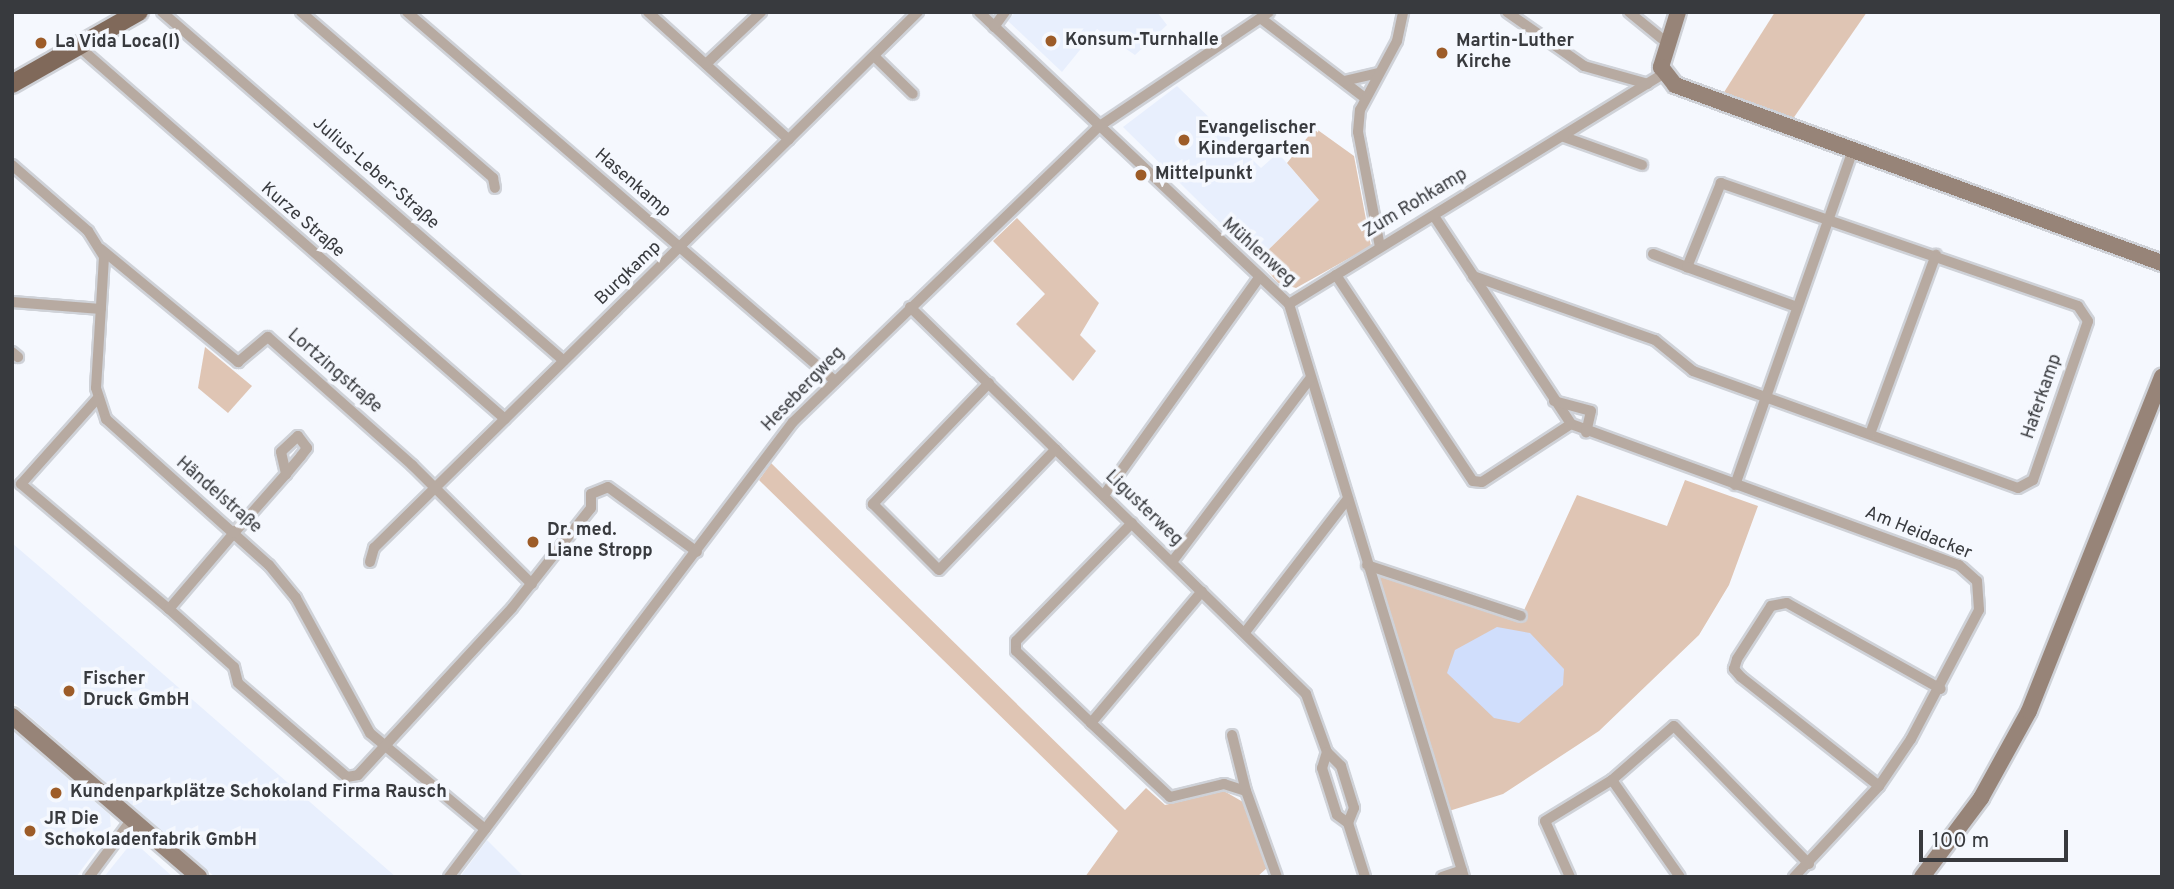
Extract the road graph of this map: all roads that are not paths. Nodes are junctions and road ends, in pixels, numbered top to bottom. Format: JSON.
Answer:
{"nodes":[{"id":1,"x":138,"y":12,"type":"edge"},
{"id":2,"x":162,"y":12,"type":"edge"},
{"id":3,"x":301,"y":12,"type":"edge"},
{"id":4,"x":407,"y":12,"type":"edge"},
{"id":5,"x":648,"y":12,"type":"edge"},
{"id":6,"x":918,"y":12,"type":"edge"},
{"id":7,"x":979,"y":12,"type":"edge"},
{"id":8,"x":1005,"y":12,"type":"edge"},
{"id":9,"x":1403,"y":12,"type":"edge"},
{"id":10,"x":1507,"y":12,"type":"edge"},
{"id":11,"x":1629,"y":12,"type":"edge"},
{"id":12,"x":1678,"y":12,"type":"edge"},
{"id":13,"x":758,"y":13,"type":"edge"},
{"id":14,"x":1266,"y":16,"type":"edge"},
{"id":15,"x":994,"y":27,"type":"junction"},
{"id":16,"x":1667,"y":43,"type":"junction"},
{"id":17,"x":78,"y":46,"type":"junction"},
{"id":18,"x":874,"y":56,"type":"junction"},
{"id":19,"x":706,"y":64,"type":"junction"},
{"id":20,"x":1378,"y":73,"type":"junction"},
{"id":21,"x":1662,"y":74,"type":"junction"},
{"id":22,"x":1345,"y":81,"type":"junction"},
{"id":23,"x":12,"y":84,"type":"edge"},
{"id":24,"x":1648,"y":84,"type":"junction"},
{"id":25,"x":913,"y":94,"type":"dead end"},
{"id":26,"x":1365,"y":98,"type":"junction"},
{"id":27,"x":1098,"y":127,"type":"junction"},
{"id":28,"x":1564,"y":137,"type":"junction"},
{"id":29,"x":789,"y":139,"type":"junction"},
{"id":30,"x":1853,"y":150,"type":"junction"},
{"id":31,"x":12,"y":165,"type":"edge"},
{"id":32,"x":1642,"y":166,"type":"dead end"},
{"id":33,"x":495,"y":188,"type":"dead end"},
{"id":34,"x":1434,"y":216,"type":"junction"},
{"id":35,"x":1829,"y":217,"type":"junction"},
{"id":36,"x":1380,"y":247,"type":"junction"},
{"id":37,"x":101,"y":249,"type":"junction"},
{"id":38,"x":680,"y":249,"type":"junction"},
{"id":39,"x":1653,"y":254,"type":"dead end"},
{"id":40,"x":1936,"y":255,"type":"junction"},
{"id":41,"x":2162,"y":263,"type":"edge"},
{"id":42,"x":1687,"y":267,"type":"junction"},
{"id":43,"x":1336,"y":275,"type":"junction"},
{"id":44,"x":1473,"y":276,"type":"junction"},
{"id":45,"x":1258,"y":279,"type":"junction"},
{"id":46,"x":12,"y":302,"type":"edge"},
{"id":47,"x":1289,"y":304,"type":"junction"},
{"id":48,"x":910,"y":307,"type":"junction"},
{"id":49,"x":1797,"y":307,"type":"junction"},
{"id":50,"x":102,"y":309,"type":"junction"},
{"id":51,"x":564,"y":361,"type":"junction"},
{"id":52,"x":2162,"y":376,"type":"edge"},
{"id":53,"x":1310,"y":379,"type":"junction"},
{"id":54,"x":835,"y":381,"type":"junction"},
{"id":55,"x":989,"y":383,"type":"junction"},
{"id":56,"x":1764,"y":396,"type":"junction"},
{"id":57,"x":97,"y":399,"type":"junction"},
{"id":58,"x":1554,"y":401,"type":"junction"},
{"id":59,"x":505,"y":419,"type":"junction"},
{"id":60,"x":1571,"y":424,"type":"junction"},
{"id":61,"x":1586,"y":432,"type":"junction"},
{"id":62,"x":1870,"y":434,"type":"junction"},
{"id":63,"x":1056,"y":449,"type":"junction"},
{"id":64,"x":286,"y":474,"type":"dead end"},
{"id":65,"x":16,"y":481,"type":"edge"},
{"id":66,"x":1735,"y":485,"type":"junction"},
{"id":67,"x":435,"y":488,"type":"junction"},
{"id":68,"x":1104,"y":495,"type":"junction"},
{"id":69,"x":1347,"y":500,"type":"junction"},
{"id":70,"x":1132,"y":523,"type":"junction"},
{"id":71,"x":234,"y":533,"type":"junction"},
{"id":72,"x":697,"y":552,"type":"junction"},
{"id":73,"x":370,"y":562,"type":"dead end"},
{"id":74,"x":1172,"y":562,"type":"junction"},
{"id":75,"x":1367,"y":565,"type":"junction"},
{"id":76,"x":532,"y":584,"type":"junction"},
{"id":77,"x":1202,"y":591,"type":"junction"},
{"id":78,"x":169,"y":608,"type":"junction"},
{"id":79,"x":1521,"y":616,"type":"dead end"},
{"id":80,"x":1246,"y":631,"type":"junction"},
{"id":81,"x":1941,"y":690,"type":"junction"},
{"id":82,"x":12,"y":716,"type":"edge"},
{"id":83,"x":1091,"y":723,"type":"junction"},
{"id":84,"x":1232,"y":735,"type":"dead end"},
{"id":85,"x":384,"y":748,"type":"junction"},
{"id":86,"x":1327,"y":752,"type":"junction"},
{"id":87,"x":1612,"y":780,"type":"junction"},
{"id":88,"x":1879,"y":786,"type":"junction"},
{"id":89,"x":1246,"y":791,"type":"junction"},
{"id":90,"x":132,"y":820,"type":"junction"},
{"id":91,"x":1348,"y":822,"type":"junction"},
{"id":92,"x":485,"y":829,"type":"junction"},
{"id":93,"x":1808,"y":864,"type":"junction"},
{"id":94,"x":1463,"y":874,"type":"edge"},
{"id":95,"x":89,"y":877,"type":"edge"},
{"id":96,"x":198,"y":877,"type":"edge"},
{"id":97,"x":449,"y":877,"type":"edge"},
{"id":98,"x":1277,"y":877,"type":"edge"},
{"id":99,"x":1365,"y":877,"type":"edge"},
{"id":100,"x":1442,"y":877,"type":"edge"},
{"id":101,"x":1570,"y":877,"type":"edge"},
{"id":102,"x":1680,"y":877,"type":"edge"},
{"id":103,"x":1794,"y":877,"type":"edge"},
{"id":104,"x":1922,"y":877,"type":"edge"}],
"edges":[{"from":1,"to":17,"type":"main road"},
{"from":2,"to":51,"type":"street","name":"Julius-Leber-Straße"},
{"from":3,"to":33,"type":"street"},
{"from":4,"to":38,"type":"street","name":"Hasenkamp"},
{"from":5,"to":19,"type":"street"},
{"from":6,"to":18,"type":"street","name":"Burgkamp"},
{"from":7,"to":15,"type":"street","name":"Mühlenweg"},
{"from":8,"to":15,"type":"street"},
{"from":9,"to":20,"type":"street"},
{"from":10,"to":24,"type":"street"},
{"from":11,"to":16,"type":"street"},
{"from":12,"to":16,"type":"street"},
{"from":13,"to":19,"type":"street"},
{"from":14,"to":22,"type":"street"},
{"from":14,"to":27,"type":"street","name":"Hesebergweg"},
{"from":15,"to":27,"type":"street","name":"Mühlenweg"},
{"from":16,"to":21,"type":"street"},
{"from":17,"to":23,"type":"main road"},
{"from":17,"to":59,"type":"street","name":"Kurze Straße"},
{"from":18,"to":25,"type":"street"},
{"from":18,"to":29,"type":"street","name":"Burgkamp"},
{"from":19,"to":29,"type":"street"},
{"from":20,"to":22,"type":"street"},
{"from":20,"to":26,"type":"street"},
{"from":21,"to":24,"type":"street","name":"Zum Rohkamp"},
{"from":21,"to":30,"type":"street"},
{"from":22,"to":26,"type":"street"},
{"from":24,"to":28,"type":"street","name":"Zum Rohkamp"},
{"from":26,"to":36,"type":"street"},
{"from":27,"to":45,"type":"street","name":"Mühlenweg"},
{"from":27,"to":48,"type":"street","name":"Hesebergweg"},
{"from":28,"to":32,"type":"street"},
{"from":28,"to":34,"type":"street","name":"Zum Rohkamp"},
{"from":29,"to":38,"type":"street","name":"Burgkamp"},
{"from":30,"to":35,"type":"street"},
{"from":30,"to":41,"type":"street"},
{"from":31,"to":37,"type":"street"},
{"from":34,"to":36,"type":"street","name":"Zum Rohkamp"},
{"from":34,"to":44,"type":"street","name":"Am Heidacker"},
{"from":35,"to":40,"type":"street","name":"Haferkamp"},
{"from":35,"to":42,"type":"street","name":"Haferkamp"},
{"from":35,"to":49,"type":"street"},
{"from":36,"to":43,"type":"street","name":"Zum Rohkamp"},
{"from":37,"to":50,"type":"street"},
{"from":37,"to":67,"type":"street","name":"Lortzingstraße"},
{"from":38,"to":51,"type":"street","name":"Burgkamp"},
{"from":38,"to":54,"type":"street","name":"Hasenkamp"},
{"from":39,"to":42,"type":"street"},
{"from":40,"to":62,"type":"street"},
{"from":40,"to":62,"type":"street","name":"Haferkamp"},
{"from":42,"to":49,"type":"street"},
{"from":43,"to":47,"type":"street","name":"Zum Rohkamp"},
{"from":43,"to":60,"type":"street"},
{"from":44,"to":56,"type":"street","name":"Haferkamp"},
{"from":44,"to":58,"type":"street","name":"Am Heidacker"},
{"from":45,"to":47,"type":"street","name":"Mühlenweg"},
{"from":45,"to":68,"type":"street"},
{"from":46,"to":50,"type":"street"},
{"from":47,"to":53,"type":"street","name":"Mühlenweg"},
{"from":48,"to":54,"type":"street","name":"Hesebergweg"},
{"from":48,"to":55,"type":"street","name":"Ligusterweg"},
{"from":49,"to":56,"type":"street"},
{"from":50,"to":57,"type":"street"},
{"from":51,"to":59,"type":"street","name":"Burgkamp"},
{"from":52,"to":104,"type":"street"},
{"from":53,"to":69,"type":"street","name":"Mühlenweg"},
{"from":53,"to":74,"type":"street"},
{"from":54,"to":72,"type":"street","name":"Hesebergweg"},
{"from":55,"to":63,"type":"street","name":"Ligusterweg"},
{"from":55,"to":63,"type":"street"},
{"from":56,"to":62,"type":"street","name":"Haferkamp"},
{"from":56,"to":66,"type":"street"},
{"from":57,"to":65,"type":"street"},
{"from":57,"to":71,"type":"street","name":"Händelstraße"},
{"from":58,"to":60,"type":"street","name":"Am Heidacker"},
{"from":58,"to":61,"type":"street"},
{"from":59,"to":67,"type":"street","name":"Burgkamp"},
{"from":60,"to":61,"type":"street","name":"Am Heidacker"},
{"from":61,"to":66,"type":"street","name":"Am Heidacker"},
{"from":63,"to":68,"type":"street","name":"Ligusterweg"},
{"from":64,"to":71,"type":"street"},
{"from":65,"to":78,"type":"street"},
{"from":66,"to":81,"type":"street","name":"Am Heidacker"},
{"from":67,"to":73,"type":"street","name":"Burgkamp"},
{"from":67,"to":76,"type":"street","name":"Lortzingstraße"},
{"from":68,"to":70,"type":"street","name":"Ligusterweg"},
{"from":69,"to":75,"type":"street","name":"Mühlenweg"},
{"from":69,"to":80,"type":"street"},
{"from":70,"to":74,"type":"street","name":"Ligusterweg"},
{"from":70,"to":83,"type":"street"},
{"from":71,"to":78,"type":"street"},
{"from":71,"to":85,"type":"street","name":"Händelstraße"},
{"from":72,"to":76,"type":"street"},
{"from":72,"to":92,"type":"street","name":"Hesebergweg"},
{"from":74,"to":77,"type":"street","name":"Ligusterweg"},
{"from":75,"to":79,"type":"street"},
{"from":75,"to":94,"type":"street","name":"Mühlenweg"},
{"from":76,"to":85,"type":"street"},
{"from":77,"to":80,"type":"street","name":"Ligusterweg"},
{"from":77,"to":83,"type":"street"},
{"from":78,"to":85,"type":"street"},
{"from":80,"to":86,"type":"street","name":"Ligusterweg"},
{"from":81,"to":88,"type":"street","name":"Am Heidacker"},
{"from":81,"to":88,"type":"street"},
{"from":82,"to":90,"type":"street"},
{"from":83,"to":89,"type":"street"},
{"from":84,"to":89,"type":"street"},
{"from":85,"to":92,"type":"street","name":"Händelstraße"},
{"from":86,"to":91,"type":"street","name":"Ligusterweg"},
{"from":86,"to":91,"type":"street","name":"Ligusterweg"},
{"from":87,"to":93,"type":"street"},
{"from":87,"to":101,"type":"street"},
{"from":87,"to":102,"type":"street"},
{"from":88,"to":93,"type":"street","name":"Am Heidacker"},
{"from":89,"to":98,"type":"street"},
{"from":90,"to":95,"type":"street"},
{"from":90,"to":96,"type":"street"},
{"from":91,"to":99,"type":"street","name":"Ligusterweg"},
{"from":92,"to":97,"type":"street","name":"Hesebergweg"},
{"from":93,"to":103,"type":"street","name":"Am Heidacker"},
{"from":94,"to":100,"type":"street"}]}
